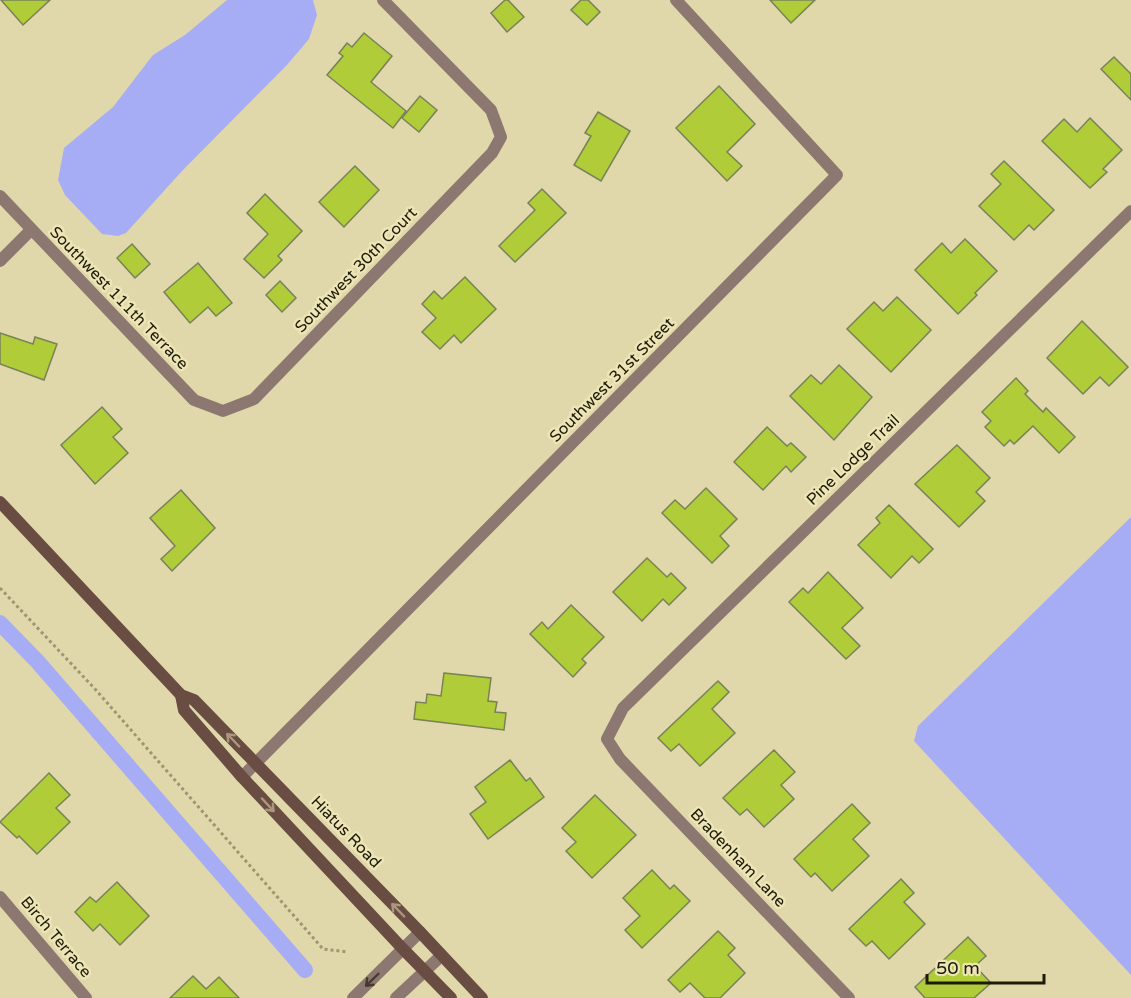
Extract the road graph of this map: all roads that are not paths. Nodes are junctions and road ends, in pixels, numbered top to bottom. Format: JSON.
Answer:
{"nodes":[{"id":1,"x":383,"y":0,"type":"edge"},
{"id":2,"x":676,"y":0,"type":"edge"},
{"id":3,"x":0,"y":196,"type":"edge"},
{"id":4,"x":1131,"y":211,"type":"edge"},
{"id":5,"x":31,"y":230,"type":"junction"},
{"id":6,"x":0,"y":261,"type":"edge"},
{"id":7,"x":223,"y":411,"type":"joint"},
{"id":8,"x":0,"y":502,"type":"edge"},
{"id":9,"x":181,"y":695,"type":"junction"},
{"id":10,"x":607,"y":739,"type":"joint"},
{"id":11,"x":256,"y":764,"type":"junction"},
{"id":12,"x":242,"y":777,"type":"junction"},
{"id":13,"x":0,"y":897,"type":"edge"},
{"id":14,"x":420,"y":932,"type":"junction"},
{"id":15,"x":403,"y":950,"type":"junction"},
{"id":16,"x":441,"y":956,"type":"junction"},
{"id":17,"x":425,"y":971,"type":"junction"},
{"id":18,"x":86,"y":998,"type":"edge"},
{"id":19,"x":353,"y":998,"type":"edge"},
{"id":20,"x":396,"y":998,"type":"edge"},
{"id":21,"x":451,"y":998,"type":"edge"},
{"id":22,"x":482,"y":998,"type":"edge"},
{"id":23,"x":849,"y":998,"type":"edge"}],
"edges":[{"from":1,"to":7,"type":"street","name":"Southwest 30th Court"},
{"from":2,"to":11,"type":"street","name":"Southwest 31st Street"},
{"from":3,"to":5,"type":"street","name":"Southwest 111th Terrace"},
{"from":4,"to":10,"type":"street","name":"Pine Lodge Trail"},
{"from":5,"to":6,"type":"street"},
{"from":5,"to":7,"type":"street","name":"Southwest 111th Terrace"},
{"from":8,"to":9,"type":"street","name":"Hiatus Road"},
{"from":11,"to":9,"type":"street","name":"Hiatus Road","one_way":true},
{"from":9,"to":12,"type":"street","name":"Hiatus Road"},
{"from":10,"to":23,"type":"street","name":"Bradenham Lane"},
{"from":11,"to":12,"type":"street","name":"Southwest 31st Street"},
{"from":14,"to":11,"type":"street","name":"Hiatus Road","one_way":true},
{"from":12,"to":15,"type":"street","name":"Hiatus Road","one_way":true},
{"from":13,"to":18,"type":"street","name":"Birch Terrace"},
{"from":14,"to":15,"type":"street"},
{"from":14,"to":16,"type":"street","name":"Hiatus Road"},
{"from":15,"to":17,"type":"street","name":"Hiatus Road"},
{"from":15,"to":19,"type":"street","one_way":true},
{"from":16,"to":17,"type":"street"},
{"from":16,"to":22,"type":"street","name":"Hiatus Road"},
{"from":17,"to":20,"type":"street"},
{"from":17,"to":21,"type":"street","name":"Hiatus Road"}]}
